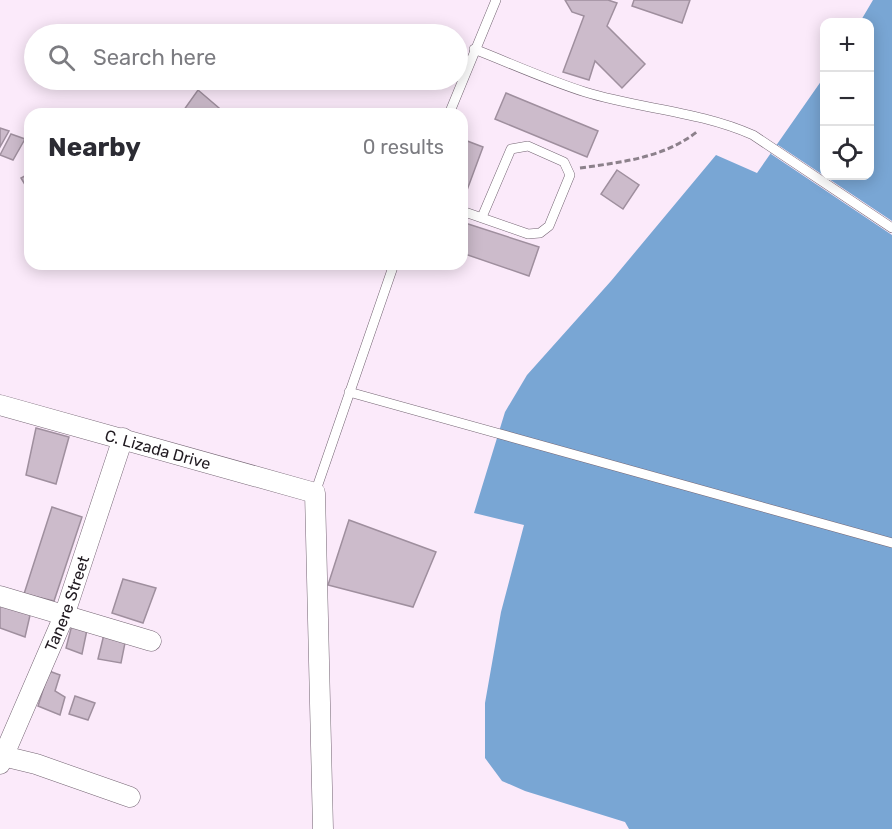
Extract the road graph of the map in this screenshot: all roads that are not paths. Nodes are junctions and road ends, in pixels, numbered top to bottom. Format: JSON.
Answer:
{"nodes":[{"id":1,"x":496,"y":0,"type":"edge"},
{"id":2,"x":474,"y":49,"type":"junction"},
{"id":3,"x":468,"y":65,"type":"edge"},
{"id":4,"x":458,"y":90,"type":"edge"},
{"id":5,"x":451,"y":108,"type":"edge"},
{"id":6,"x":468,"y":213,"type":"edge"},
{"id":7,"x":482,"y":217,"type":"junction"},
{"id":8,"x":892,"y":228,"type":"edge"},
{"id":9,"x":392,"y":270,"type":"edge"},
{"id":10,"x":350,"y":392,"type":"junction"},
{"id":11,"x":0,"y":405,"type":"edge"},
{"id":12,"x":123,"y":438,"type":"junction"},
{"id":13,"x":315,"y":493,"type":"junction"},
{"id":14,"x":892,"y":543,"type":"edge"},
{"id":15,"x":0,"y":596,"type":"edge"},
{"id":16,"x":64,"y":616,"type":"junction"},
{"id":17,"x":151,"y":641,"type":"dead end"},
{"id":18,"x":2,"y":760,"type":"edge"},
{"id":19,"x":130,"y":797,"type":"dead end"},
{"id":20,"x":323,"y":829,"type":"edge"}],
"edges":[{"from":1,"to":2,"type":"lane"},
{"from":2,"to":3,"type":"lane"},
{"from":2,"to":8,"type":"lane"},
{"from":4,"to":5,"type":"lane"},
{"from":6,"to":7,"type":"lane"},
{"from":7,"to":7,"type":"lane"},
{"from":9,"to":10,"type":"lane"},
{"from":10,"to":13,"type":"lane"},
{"from":10,"to":14,"type":"lane"},
{"from":11,"to":12,"type":"street","name":"C. Lizada Drive"},
{"from":12,"to":13,"type":"street","name":"C. Lizada Drive"},
{"from":12,"to":16,"type":"street","name":"Tanere Street"},
{"from":13,"to":20,"type":"street"},
{"from":15,"to":16,"type":"street"},
{"from":16,"to":17,"type":"street"},
{"from":16,"to":18,"type":"street","name":"Tanere Street"},
{"from":18,"to":19,"type":"street"}]}
